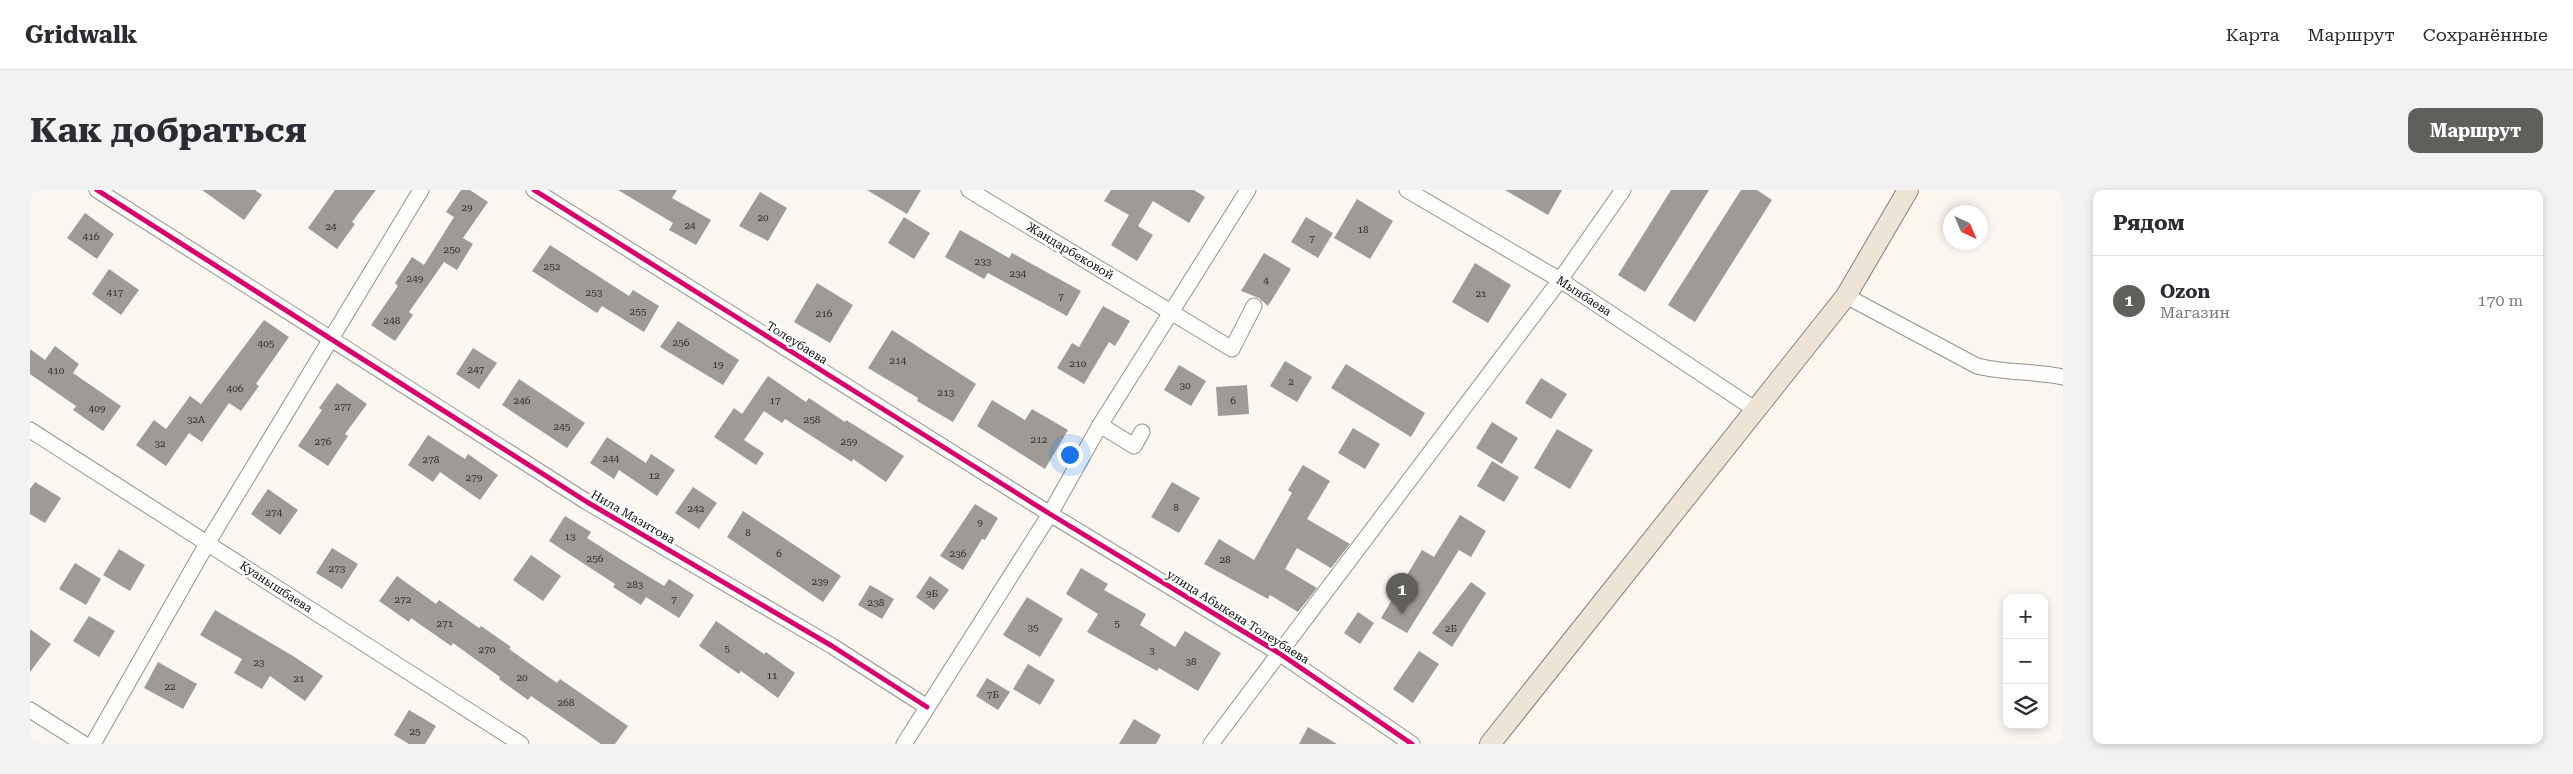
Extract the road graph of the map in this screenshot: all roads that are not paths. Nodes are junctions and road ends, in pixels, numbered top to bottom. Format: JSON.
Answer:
{"nodes":[{"id":1,"x":97,"y":190,"type":"edge"},
{"id":2,"x":421,"y":190,"type":"edge"},
{"id":3,"x":534,"y":190,"type":"edge"},
{"id":4,"x":969,"y":190,"type":"edge"},
{"id":5,"x":1248,"y":190,"type":"edge"},
{"id":6,"x":1408,"y":190,"type":"edge"},
{"id":7,"x":1623,"y":190,"type":"edge"},
{"id":8,"x":1908,"y":190,"type":"edge"},
{"id":9,"x":1560,"y":280,"type":"junction"},
{"id":10,"x":1846,"y":296,"type":"junction"},
{"id":11,"x":1254,"y":306,"type":"dead end"},
{"id":12,"x":1171,"y":312,"type":"junction"},
{"id":13,"x":331,"y":340,"type":"junction"},
{"id":14,"x":2063,"y":377,"type":"edge"},
{"id":15,"x":1756,"y":410,"type":"junction"},
{"id":16,"x":1100,"y":425,"type":"junction"},
{"id":17,"x":30,"y":430,"type":"edge"},
{"id":18,"x":1142,"y":432,"type":"dead end"},
{"id":19,"x":1050,"y":514,"type":"junction"},
{"id":20,"x":208,"y":542,"type":"junction"},
{"id":21,"x":1279,"y":653,"type":"junction"},
{"id":22,"x":926,"y":707,"type":"junction"},
{"id":23,"x":30,"y":710,"type":"edge"},
{"id":24,"x":84,"y":744,"type":"edge"},
{"id":25,"x":93,"y":744,"type":"edge"},
{"id":26,"x":521,"y":744,"type":"edge"},
{"id":27,"x":904,"y":744,"type":"edge"},
{"id":28,"x":1211,"y":744,"type":"edge"},
{"id":29,"x":1412,"y":744,"type":"edge"},
{"id":30,"x":1490,"y":744,"type":"edge"}],
"edges":[{"from":1,"to":13,"type":"street","name":"Нила Мазитова"},
{"from":2,"to":13,"type":"street"},
{"from":3,"to":19,"type":"street","name":"Толеубаева"},
{"from":4,"to":12,"type":"street","name":"Жандарбековой"},
{"from":5,"to":12,"type":"street"},
{"from":6,"to":9,"type":"street","name":"Мынбаева"},
{"from":7,"to":9,"type":"street"},
{"from":8,"to":10,"type":"main road"},
{"from":9,"to":15,"type":"street","name":"Мынбаева"},
{"from":9,"to":21,"type":"street"},
{"from":10,"to":14,"type":"street"},
{"from":10,"to":15,"type":"main road"},
{"from":11,"to":12,"type":"street","name":"Жандарбековой"},
{"from":12,"to":16,"type":"street"},
{"from":13,"to":20,"type":"street"},
{"from":13,"to":22,"type":"street","name":"Нила Мазитова"},
{"from":15,"to":30,"type":"main road"},
{"from":16,"to":18,"type":"street"},
{"from":16,"to":19,"type":"street"},
{"from":17,"to":20,"type":"street","name":"Куанышбаева"},
{"from":19,"to":21,"type":"street","name":"улица Абыкена Толеубаева"},
{"from":19,"to":22,"type":"street"},
{"from":20,"to":25,"type":"street"},
{"from":20,"to":26,"type":"street","name":"Куанышбаева"},
{"from":21,"to":28,"type":"street"},
{"from":21,"to":29,"type":"street","name":"улица Абыкена Толеубаева"},
{"from":22,"to":27,"type":"street"},
{"from":23,"to":24,"type":"street"}]}
